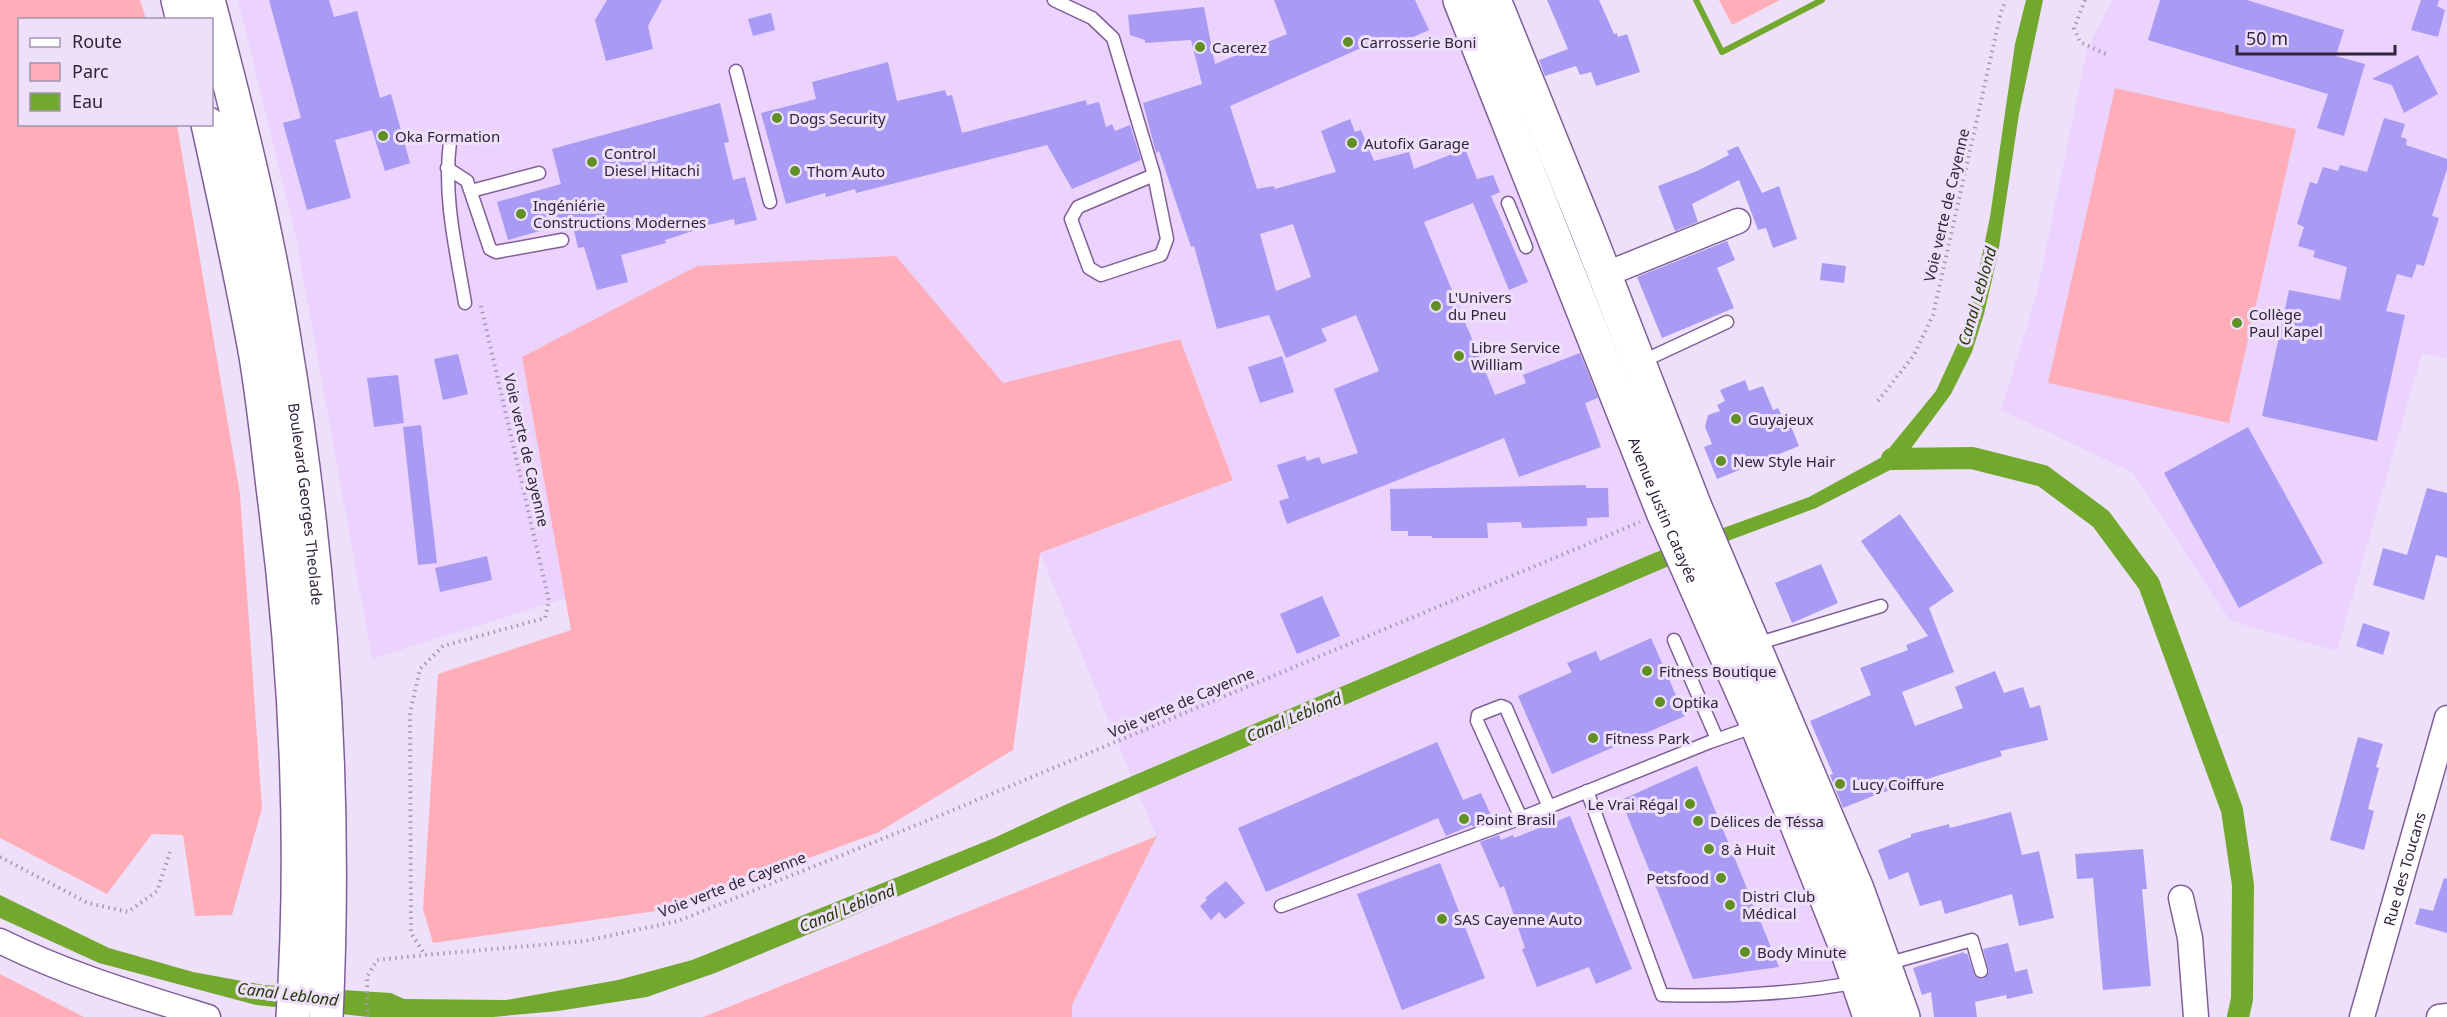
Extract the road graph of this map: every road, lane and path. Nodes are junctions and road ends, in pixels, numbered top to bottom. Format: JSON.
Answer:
{"nodes":[{"id":1,"x":178,"y":0,"type":"edge"},
{"id":2,"x":208,"y":0,"type":"edge"},
{"id":3,"x":1054,"y":0,"type":"edge"},
{"id":4,"x":1460,"y":0,"type":"edge"},
{"id":5,"x":1494,"y":0,"type":"edge"},
{"id":6,"x":2006,"y":0,"type":"edge"},
{"id":7,"x":2085,"y":0,"type":"edge"},
{"id":8,"x":182,"y":18,"type":"edge"},
{"id":9,"x":213,"y":18,"type":"edge"},
{"id":10,"x":213,"y":19,"type":"edge"},
{"id":11,"x":2106,"y":54,"type":"dead end"},
{"id":12,"x":736,"y":71,"type":"dead end"},
{"id":13,"x":208,"y":126,"type":"edge"},
{"id":14,"x":450,"y":142,"type":"dead end"},
{"id":15,"x":447,"y":168,"type":"junction"},
{"id":16,"x":538,"y":173,"type":"dead end"},
{"id":17,"x":1154,"y":175,"type":"junction"},
{"id":18,"x":471,"y":191,"type":"junction"},
{"id":19,"x":770,"y":202,"type":"dead end"},
{"id":20,"x":1508,"y":203,"type":"dead end"},
{"id":21,"x":1738,"y":221,"type":"dead end"},
{"id":22,"x":562,"y":240,"type":"dead end"},
{"id":23,"x":1527,"y":247,"type":"dead end"},
{"id":24,"x":1604,"y":275,"type":"junction"},
{"id":25,"x":480,"y":300,"type":"dead end"},
{"id":26,"x":465,"y":303,"type":"dead end"},
{"id":27,"x":1727,"y":322,"type":"dead end"},
{"id":28,"x":1638,"y":364,"type":"junction"},
{"id":29,"x":1878,"y":401,"type":"dead end"},
{"id":30,"x":1681,"y":513,"type":"junction"},
{"id":31,"x":1628,"y":528,"type":"dead end"},
{"id":32,"x":1705,"y":571,"type":"junction"},
{"id":33,"x":1881,"y":606,"type":"dead end"},
{"id":34,"x":1674,"y":640,"type":"dead end"},
{"id":35,"x":1755,"y":645,"type":"junction"},
{"id":36,"x":2447,"y":718,"type":"edge"},
{"id":37,"x":1757,"y":725,"type":"junction"},
{"id":38,"x":1717,"y":739,"type":"junction"},
{"id":39,"x":1587,"y":792,"type":"junction"},
{"id":40,"x":1549,"y":807,"type":"junction"},
{"id":41,"x":1521,"y":818,"type":"junction"},
{"id":42,"x":170,"y":852,"type":"dead end"},
{"id":43,"x":0,"y":857,"type":"edge"},
{"id":44,"x":2181,"y":898,"type":"dead end"},
{"id":45,"x":1281,"y":906,"type":"dead end"},
{"id":46,"x":0,"y":941,"type":"edge"},
{"id":47,"x":425,"y":955,"type":"junction"},
{"id":48,"x":1981,"y":970,"type":"dead end"},
{"id":49,"x":1873,"y":973,"type":"junction"},
{"id":50,"x":2447,"y":1016,"type":"edge"},
{"id":51,"x":208,"y":1017,"type":"edge"},
{"id":52,"x":293,"y":1017,"type":"edge"},
{"id":53,"x":326,"y":1017,"type":"edge"},
{"id":54,"x":367,"y":1017,"type":"edge"},
{"id":55,"x":1870,"y":1017,"type":"edge"},
{"id":56,"x":1903,"y":1017,"type":"edge"},
{"id":57,"x":2196,"y":1017,"type":"edge"},
{"id":58,"x":2362,"y":1017,"type":"edge"},
{"id":59,"x":2439,"y":1017,"type":"edge"}],
"edges":[{"from":1,"to":8,"type":"main road"},
{"from":2,"to":9,"type":"main road","name":"Boulevard Georges Theolade"},
{"from":3,"to":17,"type":"lane"},
{"from":4,"to":30,"type":"main road","name":"Avenue Justin Catayée"},
{"from":5,"to":24,"type":"main road","name":"Avenue Justin Catayée"},
{"from":6,"to":29,"type":"path","name":"Voie verte de Cayenne"},
{"from":7,"to":11,"type":"path"},
{"from":10,"to":53,"type":"main road","name":"Boulevard Georges Theolade"},
{"from":12,"to":19,"type":"lane"},
{"from":13,"to":52,"type":"main road","name":"Boulevard Georges Theolade"},
{"from":14,"to":15,"type":"lane"},
{"from":15,"to":18,"type":"lane"},
{"from":15,"to":26,"type":"lane"},
{"from":16,"to":18,"type":"lane"},
{"from":17,"to":17,"type":"lane"},
{"from":18,"to":22,"type":"lane"},
{"from":20,"to":23,"type":"lane"},
{"from":21,"to":24,"type":"street"},
{"from":24,"to":28,"type":"main road","name":"Avenue Justin Catayée"},
{"from":25,"to":47,"type":"path","name":"Voie verte de Cayenne"},
{"from":27,"to":28,"type":"lane"},
{"from":28,"to":30,"type":"main road","name":"Avenue Justin Catayée"},
{"from":30,"to":32,"type":"main road","name":"Avenue Justin Catayée"},
{"from":31,"to":47,"type":"path","name":"Voie verte de Cayenne"},
{"from":32,"to":35,"type":"main road","name":"Avenue Justin Catayée"},
{"from":32,"to":37,"type":"main road","name":"Avenue Justin Catayée"},
{"from":33,"to":35,"type":"lane"},
{"from":34,"to":38,"type":"lane"},
{"from":35,"to":49,"type":"main road","name":"Avenue Justin Catayée"},
{"from":36,"to":58,"type":"street","name":"Rue des Toucans"},
{"from":37,"to":38,"type":"lane"},
{"from":37,"to":49,"type":"main road","name":"Avenue Justin Catayée"},
{"from":38,"to":39,"type":"lane"},
{"from":39,"to":40,"type":"lane"},
{"from":39,"to":49,"type":"lane"},
{"from":40,"to":41,"type":"lane"},
{"from":40,"to":41,"type":"lane"},
{"from":41,"to":45,"type":"lane"},
{"from":42,"to":43,"type":"path"},
{"from":44,"to":57,"type":"street"},
{"from":46,"to":51,"type":"street"},
{"from":47,"to":54,"type":"path"},
{"from":48,"to":49,"type":"lane"},
{"from":49,"to":55,"type":"main road","name":"Avenue Justin Catayée"},
{"from":49,"to":56,"type":"main road","name":"Avenue Justin Catayée"},
{"from":50,"to":59,"type":"street"}]}
